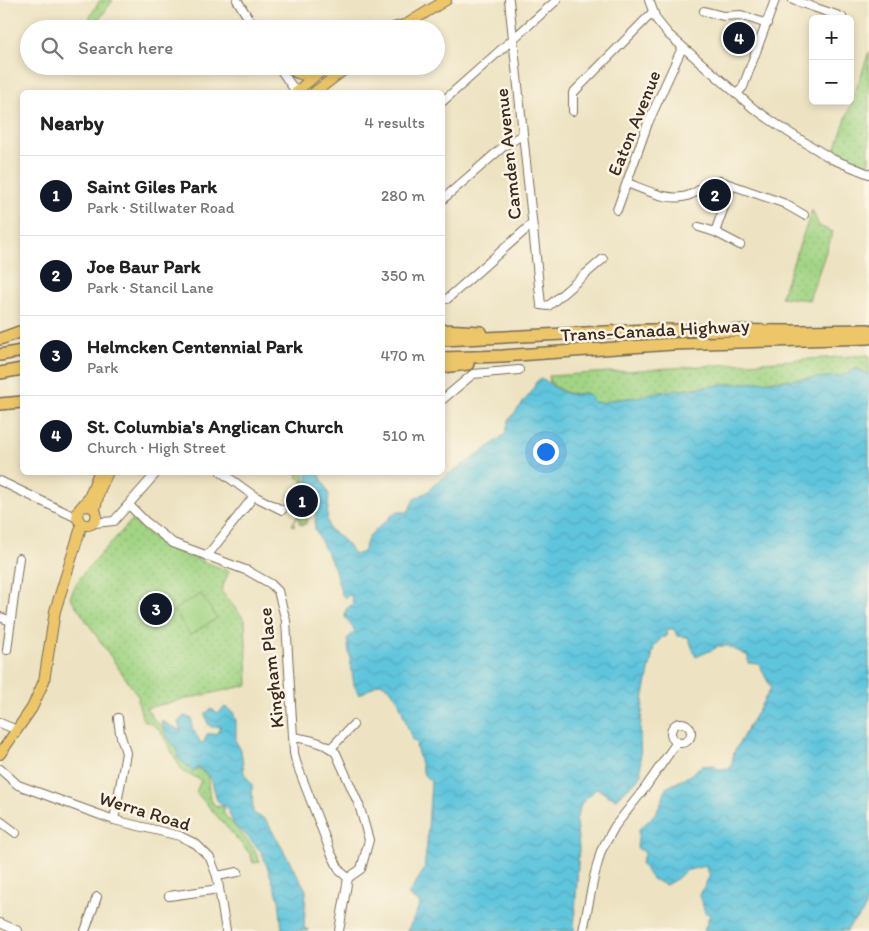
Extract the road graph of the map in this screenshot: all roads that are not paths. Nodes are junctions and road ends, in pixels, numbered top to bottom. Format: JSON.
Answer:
{"nodes":[{"id":1,"x":236,"y":0,"type":"edge"},
{"id":2,"x":446,"y":0,"type":"edge"},
{"id":3,"x":509,"y":0,"type":"edge"},
{"id":4,"x":557,"y":0,"type":"edge"},
{"id":5,"x":649,"y":0,"type":"edge"},
{"id":6,"x":776,"y":0,"type":"edge"},
{"id":7,"x":793,"y":0,"type":"edge"},
{"id":8,"x":704,"y":11,"type":"dead end"},
{"id":9,"x":653,"y":12,"type":"junction"},
{"id":10,"x":836,"y":15,"type":"edge"},
{"id":11,"x":248,"y":20,"type":"edge"},
{"id":12,"x":410,"y":20,"type":"edge"},
{"id":13,"x":767,"y":24,"type":"junction"},
{"id":14,"x":513,"y":40,"type":"junction"},
{"id":15,"x":682,"y":48,"type":"junction"},
{"id":16,"x":284,"y":75,"type":"edge"},
{"id":17,"x":317,"y":75,"type":"edge"},
{"id":18,"x":337,"y":75,"type":"edge"},
{"id":19,"x":295,"y":90,"type":"edge"},
{"id":20,"x":298,"y":90,"type":"edge"},
{"id":21,"x":318,"y":90,"type":"edge"},
{"id":22,"x":737,"y":94,"type":"junction"},
{"id":23,"x":445,"y":99,"type":"edge"},
{"id":24,"x":573,"y":111,"type":"dead end"},
{"id":25,"x":522,"y":135,"type":"junction"},
{"id":26,"x":869,"y":174,"type":"edge"},
{"id":27,"x":628,"y":183,"type":"junction"},
{"id":28,"x":732,"y":185,"type":"junction"},
{"id":29,"x":445,"y":197,"type":"edge"},
{"id":30,"x":617,"y":210,"type":"dead end"},
{"id":31,"x":804,"y":215,"type":"dead end"},
{"id":32,"x":532,"y":224,"type":"junction"},
{"id":33,"x":699,"y":227,"type":"dead end"},
{"id":34,"x":715,"y":232,"type":"junction"},
{"id":35,"x":740,"y":244,"type":"dead end"},
{"id":36,"x":603,"y":259,"type":"dead end"},
{"id":37,"x":447,"y":299,"type":"dead end"},
{"id":38,"x":445,"y":330,"type":"edge"},
{"id":39,"x":625,"y":330,"type":"junction"},
{"id":40,"x":869,"y":330,"type":"edge"},
{"id":41,"x":20,"y":332,"type":"edge"},
{"id":42,"x":869,"y":338,"type":"edge"},
{"id":43,"x":0,"y":339,"type":"edge"},
{"id":44,"x":445,"y":340,"type":"edge"},
{"id":45,"x":674,"y":344,"type":"junction"},
{"id":46,"x":20,"y":351,"type":"edge"},
{"id":47,"x":0,"y":355,"type":"edge"},
{"id":48,"x":445,"y":358,"type":"edge"},
{"id":49,"x":445,"y":367,"type":"edge"},
{"id":50,"x":20,"y":369,"type":"edge"},
{"id":51,"x":519,"y":370,"type":"dead end"},
{"id":52,"x":0,"y":373,"type":"edge"},
{"id":53,"x":445,"y":397,"type":"edge"},
{"id":54,"x":20,"y":402,"type":"edge"},
{"id":55,"x":0,"y":404,"type":"edge"},
{"id":56,"x":98,"y":475,"type":"edge"},
{"id":57,"x":107,"y":475,"type":"edge"},
{"id":58,"x":154,"y":475,"type":"edge"},
{"id":59,"x":225,"y":475,"type":"edge"},
{"id":60,"x":1,"y":484,"type":"edge"},
{"id":61,"x":254,"y":496,"type":"junction"},
{"id":62,"x":129,"y":505,"type":"junction"},
{"id":63,"x":282,"y":510,"type":"dead end"},
{"id":64,"x":86,"y":517,"type":"junction"},
{"id":65,"x":207,"y":556,"type":"junction"},
{"id":66,"x":19,"y":558,"type":"dead end"},
{"id":67,"x":0,"y":616,"type":"edge"},
{"id":68,"x":11,"y":621,"type":"junction"},
{"id":69,"x":7,"y":650,"type":"dead end"},
{"id":70,"x":118,"y":718,"type":"dead end"},
{"id":71,"x":0,"y":723,"type":"edge"},
{"id":72,"x":353,"y":725,"type":"dead end"},
{"id":73,"x":17,"y":730,"type":"junction"},
{"id":74,"x":294,"y":737,"type":"junction"},
{"id":75,"x":677,"y":742,"type":"dead end"},
{"id":76,"x":331,"y":748,"type":"junction"},
{"id":77,"x":0,"y":754,"type":"edge"},
{"id":78,"x":0,"y":769,"type":"edge"},
{"id":79,"x":114,"y":820,"type":"junction"},
{"id":80,"x":0,"y":821,"type":"edge"},
{"id":81,"x":16,"y":833,"type":"dead end"},
{"id":82,"x":238,"y":872,"type":"dead end"},
{"id":83,"x":217,"y":876,"type":"junction"},
{"id":84,"x":348,"y":878,"type":"junction"},
{"id":85,"x":219,"y":889,"type":"junction"},
{"id":86,"x":169,"y":896,"type":"dead end"},
{"id":87,"x":97,"y":897,"type":"dead end"},
{"id":88,"x":0,"y":923,"type":"edge"},
{"id":89,"x":18,"y":931,"type":"edge"},
{"id":90,"x":85,"y":931,"type":"edge"},
{"id":91,"x":226,"y":931,"type":"edge"},
{"id":92,"x":338,"y":931,"type":"edge"},
{"id":93,"x":583,"y":931,"type":"edge"}],
"edges":[{"from":1,"to":11,"type":"street"},
{"from":2,"to":12,"type":"main road"},
{"from":3,"to":14,"type":"street","name":"Camden Avenue"},
{"from":4,"to":14,"type":"street"},
{"from":5,"to":9,"type":"street"},
{"from":6,"to":13,"type":"street"},
{"from":7,"to":10,"type":"street"},
{"from":8,"to":13,"type":"street"},
{"from":9,"to":15,"type":"street"},
{"from":9,"to":24,"type":"street"},
{"from":13,"to":22,"type":"street"},
{"from":14,"to":23,"type":"street"},
{"from":14,"to":25,"type":"street","name":"Camden Avenue"},
{"from":15,"to":22,"type":"street"},
{"from":15,"to":27,"type":"street","name":"Eaton Avenue"},
{"from":16,"to":19,"type":"street"},
{"from":17,"to":20,"type":"main road"},
{"from":18,"to":21,"type":"main road"},
{"from":22,"to":26,"type":"street"},
{"from":25,"to":29,"type":"street"},
{"from":25,"to":32,"type":"street","name":"Camden Avenue"},
{"from":27,"to":28,"type":"street"},
{"from":27,"to":30,"type":"street","name":"Eaton Avenue"},
{"from":28,"to":31,"type":"street"},
{"from":28,"to":34,"type":"street"},
{"from":32,"to":36,"type":"street","name":"Camden Avenue"},
{"from":32,"to":37,"type":"street"},
{"from":33,"to":34,"type":"street"},
{"from":34,"to":35,"type":"street"},
{"from":38,"to":39,"type":"highway"},
{"from":39,"to":40,"type":"highway","name":"Trans-Canada Highway"},
{"from":39,"to":44,"type":"highway","name":"Trans-Canada Highway"},
{"from":41,"to":43,"type":"highway"},
{"from":42,"to":45,"type":"highway","name":"Trans-Canada Highway"},
{"from":45,"to":48,"type":"highway","name":"Trans-Canada Highway"},
{"from":45,"to":49,"type":"highway"},
{"from":46,"to":47,"type":"highway"},
{"from":50,"to":52,"type":"highway"},
{"from":51,"to":53,"type":"street"},
{"from":54,"to":55,"type":"highway"},
{"from":56,"to":64,"type":"main road"},
{"from":57,"to":64,"type":"main road"},
{"from":58,"to":62,"type":"street"},
{"from":59,"to":61,"type":"street"},
{"from":60,"to":64,"type":"street"},
{"from":61,"to":63,"type":"street"},
{"from":61,"to":65,"type":"street"},
{"from":62,"to":64,"type":"street"},
{"from":62,"to":65,"type":"street","name":"Kingham Place"},
{"from":64,"to":73,"type":"main road"},
{"from":65,"to":74,"type":"street","name":"Kingham Place"},
{"from":66,"to":68,"type":"street"},
{"from":67,"to":68,"type":"street"},
{"from":68,"to":69,"type":"street"},
{"from":70,"to":79,"type":"street"},
{"from":71,"to":73,"type":"street"},
{"from":72,"to":76,"type":"street"},
{"from":73,"to":77,"type":"main road"},
{"from":74,"to":76,"type":"street","name":"Kingham Place"},
{"from":74,"to":84,"type":"street","name":"Kingham Place"},
{"from":75,"to":93,"type":"street"},
{"from":76,"to":84,"type":"street"},
{"from":78,"to":79,"type":"street","name":"Werra Road"},
{"from":79,"to":83,"type":"street","name":"Werra Road"},
{"from":80,"to":81,"type":"street"},
{"from":82,"to":83,"type":"street"},
{"from":83,"to":85,"type":"street","name":"Werra Road"},
{"from":84,"to":92,"type":"street"},
{"from":85,"to":86,"type":"street"},
{"from":85,"to":91,"type":"street","name":"Werra Road"},
{"from":87,"to":90,"type":"street"},
{"from":88,"to":89,"type":"street"}]}
